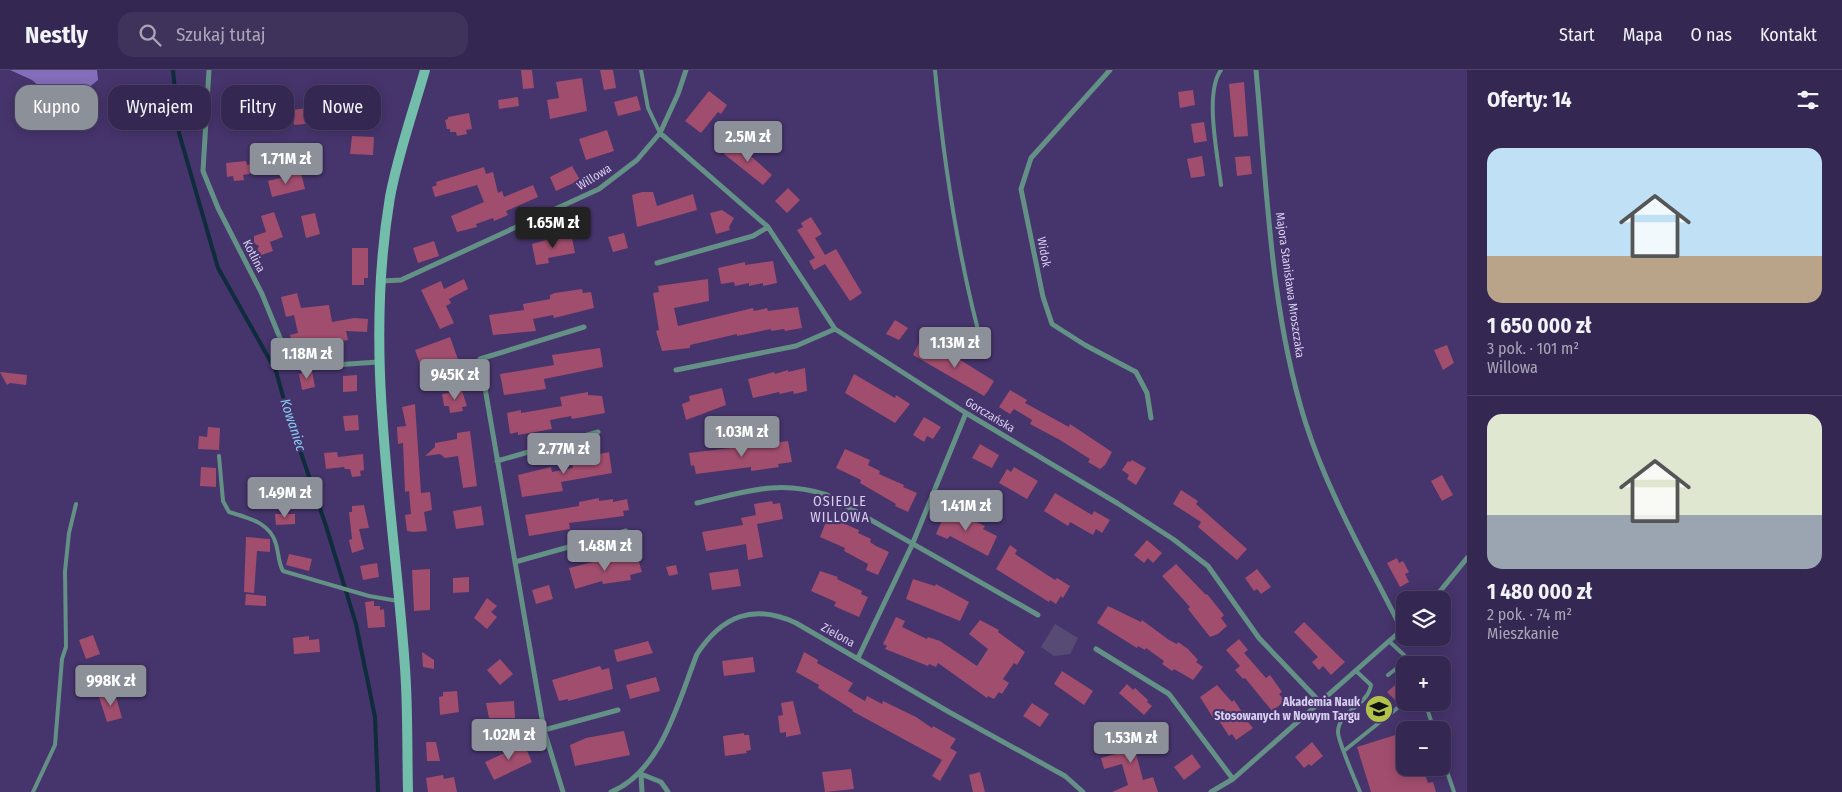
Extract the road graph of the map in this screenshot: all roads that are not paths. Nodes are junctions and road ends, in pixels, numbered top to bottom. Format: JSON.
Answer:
{"nodes":[{"id":1,"x":209,"y":70,"type":"edge"},
{"id":2,"x":425,"y":70,"type":"edge"},
{"id":3,"x":641,"y":70,"type":"edge"},
{"id":4,"x":686,"y":70,"type":"edge"},
{"id":5,"x":935,"y":70,"type":"edge"},
{"id":6,"x":1110,"y":70,"type":"edge"},
{"id":7,"x":1221,"y":70,"type":"edge"},
{"id":8,"x":1256,"y":70,"type":"edge"},
{"id":9,"x":660,"y":133,"type":"junction"},
{"id":10,"x":1221,"y":185,"type":"dead end"},
{"id":11,"x":768,"y":227,"type":"junction"},
{"id":12,"x":656,"y":263,"type":"dead end"},
{"id":13,"x":382,"y":282,"type":"junction"},
{"id":14,"x":584,"y":327,"type":"dead end"},
{"id":15,"x":836,"y":329,"type":"junction"},
{"id":16,"x":985,"y":356,"type":"dead end"},
{"id":17,"x":378,"y":362,"type":"junction"},
{"id":18,"x":676,"y":370,"type":"dead end"},
{"id":19,"x":966,"y":413,"type":"junction"},
{"id":20,"x":1151,"y":418,"type":"dead end"},
{"id":21,"x":598,"y":432,"type":"dead end"},
{"id":22,"x":219,"y":456,"type":"dead end"},
{"id":23,"x":497,"y":461,"type":"junction"},
{"id":24,"x":697,"y":503,"type":"dead end"},
{"id":25,"x":76,"y":504,"type":"dead end"},
{"id":26,"x":626,"y":531,"type":"dead end"},
{"id":27,"x":912,"y":545,"type":"junction"},
{"id":28,"x":1467,"y":558,"type":"edge"},
{"id":29,"x":515,"y":562,"type":"junction"},
{"id":30,"x":1440,"y":591,"type":"edge"},
{"id":31,"x":398,"y":601,"type":"junction"},
{"id":32,"x":1396,"y":614,"type":"edge"},
{"id":33,"x":1038,"y":616,"type":"dead end"},
{"id":34,"x":1396,"y":636,"type":"edge"},
{"id":35,"x":1390,"y":642,"type":"junction"},
{"id":36,"x":1096,"y":649,"type":"dead end"},
{"id":37,"x":1404,"y":656,"type":"edge"},
{"id":38,"x":858,"y":658,"type":"junction"},
{"id":39,"x":1396,"y":669,"type":"edge"},
{"id":40,"x":1356,"y":670,"type":"junction"},
{"id":41,"x":1388,"y":675,"type":"dead end"},
{"id":42,"x":1320,"y":702,"type":"junction"},
{"id":43,"x":1396,"y":709,"type":"edge"},
{"id":44,"x":618,"y":710,"type":"dead end"},
{"id":45,"x":544,"y":730,"type":"junction"},
{"id":46,"x":1345,"y":750,"type":"junction"},
{"id":47,"x":641,"y":774,"type":"junction"},
{"id":48,"x":1449,"y":776,"type":"edge"},
{"id":49,"x":1233,"y":779,"type":"junction"},
{"id":50,"x":33,"y":792,"type":"edge"},
{"id":51,"x":408,"y":792,"type":"edge"},
{"id":52,"x":563,"y":792,"type":"edge"},
{"id":53,"x":611,"y":792,"type":"edge"},
{"id":54,"x":642,"y":792,"type":"edge"},
{"id":55,"x":668,"y":792,"type":"edge"},
{"id":56,"x":1083,"y":792,"type":"edge"},
{"id":57,"x":1211,"y":792,"type":"edge"},
{"id":58,"x":1360,"y":792,"type":"edge"},
{"id":59,"x":1454,"y":792,"type":"edge"}],
"edges":[{"from":1,"to":17,"type":"street","name":"Kotlina"},
{"from":2,"to":13,"type":"street"},
{"from":3,"to":9,"type":"lane"},
{"from":4,"to":9,"type":"street","name":"Willowa"},
{"from":5,"to":16,"type":"lane"},
{"from":6,"to":20,"type":"street","name":"Widok"},
{"from":7,"to":10,"type":"lane"},
{"from":8,"to":32,"type":"street","name":"Majora Stanisława Mroszczaka"},
{"from":9,"to":11,"type":"street","name":"Gorczańska"},
{"from":9,"to":13,"type":"street","name":"Willowa"},
{"from":11,"to":12,"type":"street"},
{"from":11,"to":15,"type":"street","name":"Gorczańska"},
{"from":13,"to":17,"type":"street"},
{"from":14,"to":23,"type":"street"},
{"from":15,"to":18,"type":"street"},
{"from":15,"to":19,"type":"street","name":"Gorczańska"},
{"from":17,"to":31,"type":"street"},
{"from":19,"to":27,"type":"street"},
{"from":19,"to":42,"type":"street","name":"Gorczańska"},
{"from":21,"to":23,"type":"street"},
{"from":22,"to":31,"type":"lane"},
{"from":23,"to":29,"type":"street"},
{"from":24,"to":27,"type":"street"},
{"from":25,"to":50,"type":"lane"},
{"from":26,"to":29,"type":"street"},
{"from":27,"to":33,"type":"street"},
{"from":27,"to":38,"type":"street"},
{"from":28,"to":30,"type":"street"},
{"from":29,"to":45,"type":"street"},
{"from":31,"to":51,"type":"street"},
{"from":34,"to":35,"type":"street"},
{"from":35,"to":37,"type":"lane"},
{"from":35,"to":40,"type":"street"},
{"from":36,"to":49,"type":"street"},
{"from":38,"to":47,"type":"street","name":"Zielona"},
{"from":38,"to":56,"type":"street","name":"Zielona"},
{"from":39,"to":41,"type":"lane"},
{"from":40,"to":42,"type":"street"},
{"from":40,"to":46,"type":"lane"},
{"from":42,"to":49,"type":"street"},
{"from":43,"to":46,"type":"lane"},
{"from":44,"to":45,"type":"street"},
{"from":45,"to":52,"type":"street"},
{"from":46,"to":58,"type":"lane"},
{"from":47,"to":53,"type":"street","name":"Zielona"},
{"from":47,"to":54,"type":"street"},
{"from":47,"to":55,"type":"street"},
{"from":48,"to":59,"type":"lane"},
{"from":49,"to":57,"type":"street"}]}
